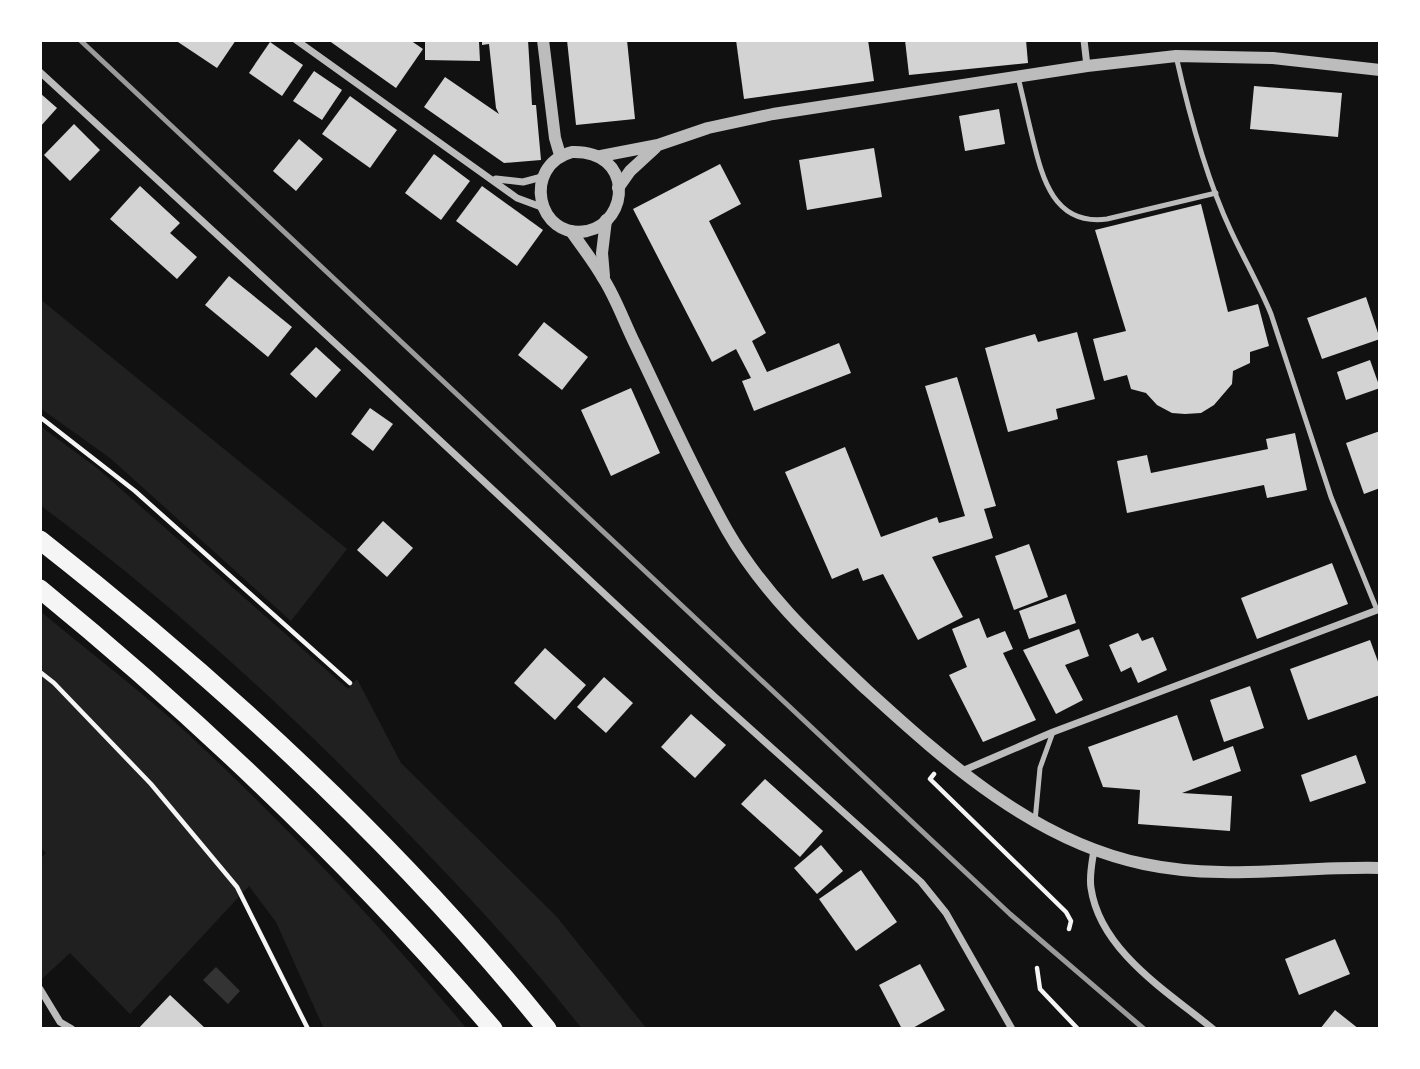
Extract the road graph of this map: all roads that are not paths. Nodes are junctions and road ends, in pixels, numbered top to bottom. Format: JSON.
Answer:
{"nodes":[{"id":1,"x":296,"y":40,"type":"edge"},
{"id":2,"x":543,"y":40,"type":"edge"},
{"id":3,"x":1084,"y":40,"type":"edge"},
{"id":4,"x":1176,"y":56,"type":"junction"},
{"id":5,"x":1087,"y":66,"type":"junction"},
{"id":6,"x":1380,"y":70,"type":"edge"},
{"id":7,"x":40,"y":72,"type":"edge"},
{"id":8,"x":1018,"y":77,"type":"junction"},
{"id":9,"x":658,"y":145,"type":"junction"},
{"id":10,"x":560,"y":155,"type":"junction"},
{"id":11,"x":601,"y":156,"type":"junction"},
{"id":12,"x":542,"y":177,"type":"junction"},
{"id":13,"x":492,"y":178,"type":"junction"},
{"id":14,"x":618,"y":188,"type":"junction"},
{"id":15,"x":1216,"y":193,"type":"junction"},
{"id":16,"x":544,"y":208,"type":"junction"},
{"id":17,"x":606,"y":220,"type":"junction"},
{"id":18,"x":572,"y":231,"type":"junction"},
{"id":19,"x":604,"y":280,"type":"junction"},
{"id":20,"x":40,"y":540,"type":"edge"},
{"id":21,"x":40,"y":589,"type":"edge"},
{"id":22,"x":1378,"y":610,"type":"edge"},
{"id":23,"x":1054,"y":732,"type":"junction"},
{"id":24,"x":962,"y":771,"type":"junction"},
{"id":25,"x":1035,"y":821,"type":"junction"},
{"id":26,"x":1094,"y":850,"type":"junction"},
{"id":27,"x":1380,"y":868,"type":"edge"},
{"id":28,"x":40,"y":989,"type":"edge"},
{"id":29,"x":72,"y":1029,"type":"edge"},
{"id":30,"x":493,"y":1029,"type":"edge"},
{"id":31,"x":547,"y":1029,"type":"edge"},
{"id":32,"x":1012,"y":1029,"type":"edge"},
{"id":33,"x":1213,"y":1029,"type":"edge"}],
"edges":[{"from":1,"to":13,"type":"street"},
{"from":2,"to":10,"type":"street"},
{"from":3,"to":5,"type":"street"},
{"from":4,"to":5,"type":"street"},
{"from":4,"to":6,"type":"street"},
{"from":4,"to":15,"type":"lane"},
{"from":5,"to":8,"type":"street"},
{"from":7,"to":32,"type":"street"},
{"from":8,"to":9,"type":"street"},
{"from":8,"to":15,"type":"lane"},
{"from":9,"to":11,"type":"street"},
{"from":9,"to":14,"type":"street"},
{"from":10,"to":11,"type":"street"},
{"from":10,"to":12,"type":"street"},
{"from":11,"to":14,"type":"street"},
{"from":12,"to":13,"type":"street"},
{"from":12,"to":16,"type":"street"},
{"from":13,"to":16,"type":"street"},
{"from":14,"to":17,"type":"street"},
{"from":15,"to":22,"type":"lane"},
{"from":16,"to":18,"type":"street"},
{"from":17,"to":18,"type":"street"},
{"from":17,"to":19,"type":"street"},
{"from":18,"to":19,"type":"street"},
{"from":19,"to":24,"type":"street"},
{"from":20,"to":31,"type":"highway"},
{"from":21,"to":30,"type":"highway"},
{"from":22,"to":23,"type":"street"},
{"from":23,"to":24,"type":"street"},
{"from":23,"to":25,"type":"lane"},
{"from":24,"to":25,"type":"street"},
{"from":25,"to":26,"type":"street"},
{"from":26,"to":27,"type":"street"},
{"from":26,"to":33,"type":"street"},
{"from":28,"to":29,"type":"street"}]}
